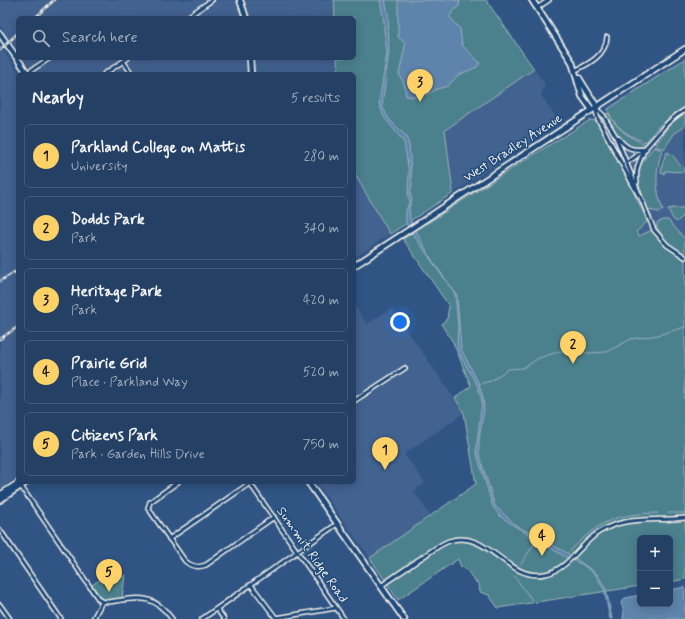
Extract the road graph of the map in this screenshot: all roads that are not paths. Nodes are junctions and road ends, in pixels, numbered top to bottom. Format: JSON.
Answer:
{"nodes":[{"id":1,"x":212,"y":0,"type":"edge"},
{"id":2,"x":240,"y":0,"type":"edge"},
{"id":3,"x":532,"y":0,"type":"edge"},
{"id":4,"x":549,"y":0,"type":"edge"},
{"id":5,"x":537,"y":8,"type":"junction"},
{"id":6,"x":189,"y":16,"type":"edge"},
{"id":7,"x":245,"y":16,"type":"edge"},
{"id":8,"x":0,"y":34,"type":"edge"},
{"id":9,"x":607,"y":37,"type":"dead end"},
{"id":10,"x":685,"y":49,"type":"edge"},
{"id":11,"x":16,"y":58,"type":"edge"},
{"id":12,"x":18,"y":60,"type":"edge"},
{"id":13,"x":47,"y":60,"type":"edge"},
{"id":14,"x":250,"y":60,"type":"edge"},
{"id":15,"x":123,"y":61,"type":"joint"},
{"id":16,"x":576,"y":70,"type":"junction"},
{"id":17,"x":26,"y":72,"type":"edge"},
{"id":18,"x":30,"y":72,"type":"edge"},
{"id":19,"x":107,"y":72,"type":"edge"},
{"id":20,"x":131,"y":72,"type":"edge"},
{"id":21,"x":251,"y":72,"type":"edge"},
{"id":22,"x":595,"y":108,"type":"junction"},
{"id":23,"x":685,"y":110,"type":"edge"},
{"id":24,"x":615,"y":135,"type":"junction"},
{"id":25,"x":646,"y":149,"type":"junction"},
{"id":26,"x":627,"y":162,"type":"junction"},
{"id":27,"x":623,"y":164,"type":"junction"},
{"id":28,"x":638,"y":190,"type":"junction"},
{"id":29,"x":640,"y":199,"type":"junction"},
{"id":30,"x":685,"y":257,"type":"edge"},
{"id":31,"x":356,"y":265,"type":"edge"},
{"id":32,"x":405,"y":368,"type":"dead end"},
{"id":33,"x":356,"y":400,"type":"edge"},
{"id":34,"x":20,"y":484,"type":"edge"},
{"id":35,"x":175,"y":484,"type":"edge"},
{"id":36,"x":248,"y":484,"type":"edge"},
{"id":37,"x":250,"y":484,"type":"edge"},
{"id":38,"x":309,"y":484,"type":"edge"},
{"id":39,"x":0,"y":495,"type":"edge"},
{"id":40,"x":0,"y":500,"type":"edge"},
{"id":41,"x":274,"y":518,"type":"junction"},
{"id":42,"x":685,"y":518,"type":"edge"},
{"id":43,"x":338,"y":524,"type":"junction"},
{"id":44,"x":0,"y":530,"type":"edge"},
{"id":45,"x":169,"y":539,"type":"junction"},
{"id":46,"x":298,"y":552,"type":"junction"},
{"id":47,"x":251,"y":584,"type":"junction"},
{"id":48,"x":381,"y":586,"type":"junction"},
{"id":49,"x":102,"y":602,"type":"junction"},
{"id":50,"x":0,"y":605,"type":"edge"},
{"id":51,"x":336,"y":608,"type":"junction"},
{"id":52,"x":216,"y":609,"type":"junction"},
{"id":53,"x":10,"y":619,"type":"edge"},
{"id":54,"x":61,"y":619,"type":"edge"},
{"id":55,"x":93,"y":619,"type":"edge"},
{"id":56,"x":172,"y":619,"type":"edge"},
{"id":57,"x":202,"y":619,"type":"edge"},
{"id":58,"x":224,"y":619,"type":"edge"},
{"id":59,"x":344,"y":619,"type":"edge"},
{"id":60,"x":404,"y":619,"type":"edge"}],
"edges":[{"from":1,"to":6,"type":"street"},
{"from":2,"to":7,"type":"main road"},
{"from":3,"to":5,"type":"main road"},
{"from":4,"to":5,"type":"street"},
{"from":5,"to":16,"type":"main road"},
{"from":8,"to":11,"type":"main road"},
{"from":9,"to":16,"type":"street"},
{"from":10,"to":22,"type":"main road","name":"West Bradley Avenue"},
{"from":12,"to":17,"type":"main road"},
{"from":13,"to":18,"type":"street"},
{"from":14,"to":21,"type":"main road"},
{"from":15,"to":19,"type":"street"},
{"from":15,"to":20,"type":"street"},
{"from":16,"to":22,"type":"main road"},
{"from":22,"to":24,"type":"street"},
{"from":22,"to":27,"type":"street"},
{"from":22,"to":31,"type":"main road","name":"West Bradley Avenue"},
{"from":23,"to":25,"type":"street"},
{"from":24,"to":25,"type":"street"},
{"from":24,"to":26,"type":"street"},
{"from":25,"to":26,"type":"street"},
{"from":25,"to":28,"type":"street"},
{"from":26,"to":27,"type":"street"},
{"from":26,"to":28,"type":"street"},
{"from":27,"to":29,"type":"street"},
{"from":28,"to":29,"type":"street"},
{"from":29,"to":30,"type":"street"},
{"from":32,"to":33,"type":"street"},
{"from":34,"to":39,"type":"main road"},
{"from":34,"to":40,"type":"main road"},
{"from":34,"to":49,"type":"street"},
{"from":35,"to":45,"type":"street"},
{"from":36,"to":45,"type":"street"},
{"from":37,"to":41,"type":"street","name":"Summit Ridge Road"},
{"from":38,"to":43,"type":"main road"},
{"from":41,"to":45,"type":"street"},
{"from":41,"to":46,"type":"street","name":"Summit Ridge Road"},
{"from":42,"to":48,"type":"street"},
{"from":43,"to":46,"type":"street"},
{"from":43,"to":48,"type":"main road"},
{"from":44,"to":54,"type":"street"},
{"from":46,"to":47,"type":"street"},
{"from":46,"to":51,"type":"street","name":"Summit Ridge Road"},
{"from":47,"to":51,"type":"street"},
{"from":47,"to":52,"type":"street"},
{"from":48,"to":60,"type":"main road"},
{"from":49,"to":55,"type":"street"},
{"from":49,"to":56,"type":"street"},
{"from":50,"to":53,"type":"street"},
{"from":51,"to":59,"type":"street","name":"Summit Ridge Road"},
{"from":52,"to":57,"type":"street"},
{"from":52,"to":58,"type":"street"}]}
